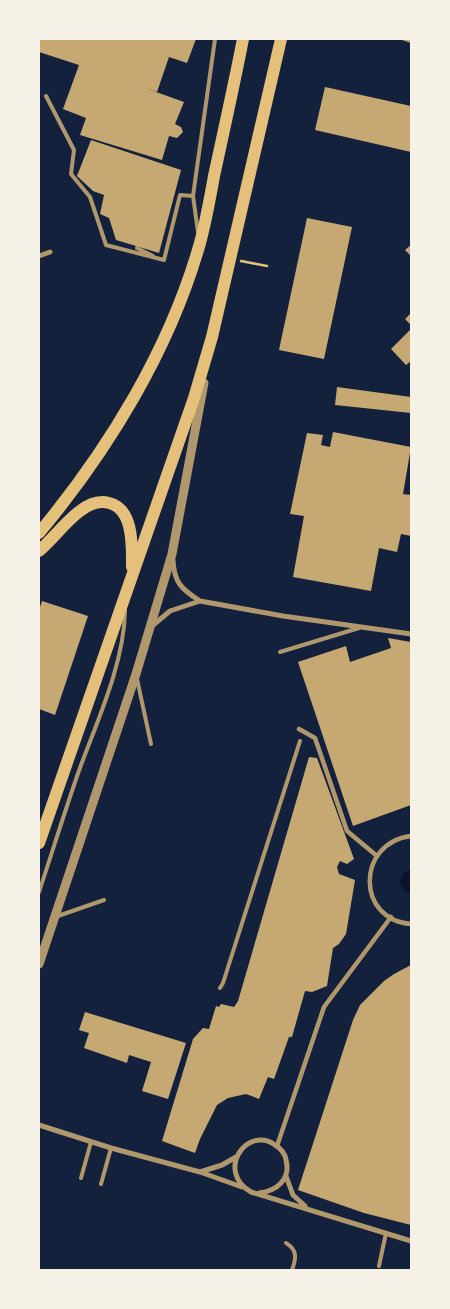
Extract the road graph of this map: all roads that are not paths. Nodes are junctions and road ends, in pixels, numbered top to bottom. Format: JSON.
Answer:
{"nodes":[{"id":1,"x":215,"y":39,"type":"edge"},
{"id":2,"x":243,"y":39,"type":"edge"},
{"id":3,"x":281,"y":39,"type":"edge"},
{"id":4,"x":46,"y":96,"type":"dead end"},
{"id":5,"x":193,"y":196,"type":"junction"},
{"id":6,"x":200,"y":243,"type":"junction"},
{"id":7,"x":137,"y":248,"type":"dead end"},
{"id":8,"x":50,"y":252,"type":"dead end"},
{"id":9,"x":39,"y":256,"type":"edge"},
{"id":10,"x":164,"y":260,"type":"junction"},
{"id":11,"x":212,"y":337,"type":"junction"},
{"id":12,"x":39,"y":533,"type":"edge"},
{"id":13,"x":39,"y":551,"type":"edge"},
{"id":14,"x":172,"y":554,"type":"junction"},
{"id":15,"x":131,"y":580,"type":"junction"},
{"id":16,"x":126,"y":595,"type":"junction"},
{"id":17,"x":200,"y":601,"type":"junction"},
{"id":18,"x":362,"y":627,"type":"junction"},
{"id":19,"x":148,"y":631,"type":"junction"},
{"id":20,"x":411,"y":634,"type":"edge"},
{"id":21,"x":280,"y":652,"type":"dead end"},
{"id":22,"x":136,"y":674,"type":"junction"},
{"id":23,"x":299,"y":729,"type":"dead end"},
{"id":24,"x":300,"y":741,"type":"dead end"},
{"id":25,"x":151,"y":744,"type":"dead end"},
{"id":26,"x":411,"y":836,"type":"edge"},
{"id":27,"x":39,"y":843,"type":"edge"},
{"id":28,"x":377,"y":856,"type":"junction"},
{"id":29,"x":39,"y":892,"type":"edge"},
{"id":30,"x":104,"y":900,"type":"dead end"},
{"id":31,"x":53,"y":917,"type":"junction"},
{"id":32,"x":391,"y":918,"type":"junction"},
{"id":33,"x":411,"y":924,"type":"edge"},
{"id":34,"x":39,"y":964,"type":"edge"},
{"id":35,"x":220,"y":988,"type":"dead end"},
{"id":36,"x":39,"y":1125,"type":"edge"},
{"id":37,"x":91,"y":1142,"type":"junction"},
{"id":38,"x":277,"y":1146,"type":"junction"},
{"id":39,"x":111,"y":1148,"type":"junction"},
{"id":40,"x":236,"y":1157,"type":"junction"},
{"id":41,"x":200,"y":1172,"type":"junction"},
{"id":42,"x":286,"y":1176,"type":"junction"},
{"id":43,"x":81,"y":1178,"type":"dead end"},
{"id":44,"x":101,"y":1184,"type":"dead end"},
{"id":45,"x":244,"y":1187,"type":"junction"},
{"id":46,"x":259,"y":1193,"type":"junction"},
{"id":47,"x":307,"y":1208,"type":"junction"},
{"id":48,"x":386,"y":1233,"type":"junction"},
{"id":49,"x":411,"y":1241,"type":"edge"},
{"id":50,"x":286,"y":1243,"type":"dead end"},
{"id":51,"x":378,"y":1266,"type":"dead end"},
{"id":52,"x":292,"y":1270,"type":"edge"}],
"edges":[{"from":1,"to":5,"type":"lane"},
{"from":2,"to":6,"type":"main road"},
{"from":3,"to":11,"type":"main road"},
{"from":4,"to":10,"type":"lane"},
{"from":5,"to":6,"type":"lane"},
{"from":5,"to":10,"type":"lane"},
{"from":6,"to":12,"type":"main road"},
{"from":7,"to":10,"type":"lane"},
{"from":8,"to":9,"type":"street"},
{"from":11,"to":14,"type":"street"},
{"from":11,"to":15,"type":"main road"},
{"from":13,"to":15,"type":"main road"},
{"from":14,"to":17,"type":"street"},
{"from":14,"to":19,"type":"street"},
{"from":15,"to":16,"type":"main road"},
{"from":16,"to":27,"type":"main road"},
{"from":16,"to":29,"type":"lane"},
{"from":17,"to":18,"type":"street"},
{"from":17,"to":19,"type":"street"},
{"from":18,"to":20,"type":"street"},
{"from":18,"to":21,"type":"lane"},
{"from":19,"to":22,"type":"street"},
{"from":22,"to":25,"type":"lane"},
{"from":22,"to":31,"type":"street"},
{"from":23,"to":28,"type":"street"},
{"from":24,"to":35,"type":"lane"},
{"from":26,"to":28,"type":"street"},
{"from":28,"to":32,"type":"street"},
{"from":30,"to":31,"type":"lane"},
{"from":31,"to":34,"type":"street"},
{"from":32,"to":33,"type":"street"},
{"from":32,"to":38,"type":"street"},
{"from":36,"to":37,"type":"street"},
{"from":37,"to":39,"type":"street"},
{"from":37,"to":43,"type":"lane"},
{"from":38,"to":40,"type":"street"},
{"from":38,"to":42,"type":"street"},
{"from":39,"to":41,"type":"street"},
{"from":39,"to":44,"type":"lane"},
{"from":40,"to":41,"type":"street"},
{"from":40,"to":45,"type":"street"},
{"from":41,"to":45,"type":"street"},
{"from":42,"to":46,"type":"street"},
{"from":42,"to":47,"type":"street"},
{"from":45,"to":46,"type":"street"},
{"from":46,"to":47,"type":"street"},
{"from":47,"to":48,"type":"street"},
{"from":48,"to":49,"type":"street"},
{"from":48,"to":51,"type":"lane"},
{"from":50,"to":52,"type":"lane"}]}
